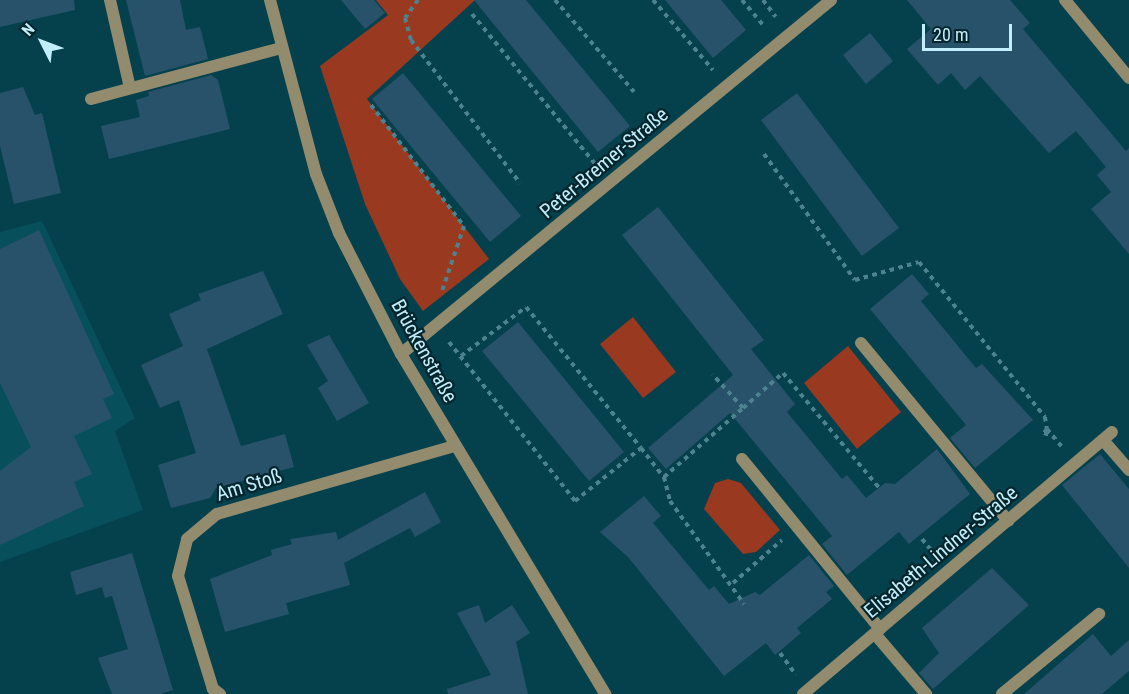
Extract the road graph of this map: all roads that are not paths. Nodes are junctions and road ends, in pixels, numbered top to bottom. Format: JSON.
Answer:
{"nodes":[{"id":1,"x":110,"y":0,"type":"edge"},
{"id":2,"x":270,"y":0,"type":"edge"},
{"id":3,"x":831,"y":0,"type":"edge"},
{"id":4,"x":1065,"y":0,"type":"edge"},
{"id":5,"x":281,"y":48,"type":"junction"},
{"id":6,"x":1129,"y":78,"type":"edge"},
{"id":7,"x":130,"y":88,"type":"junction"},
{"id":8,"x":91,"y":99,"type":"dead end"},
{"id":9,"x":861,"y":343,"type":"dead end"},
{"id":10,"x":401,"y":354,"type":"junction"},
{"id":11,"x":454,"y":446,"type":"junction"},
{"id":12,"x":742,"y":459,"type":"dead end"},
{"id":13,"x":1129,"y":470,"type":"edge"},
{"id":14,"x":1008,"y":521,"type":"junction"},
{"id":15,"x":1099,"y":614,"type":"dead end"},
{"id":16,"x":878,"y":631,"type":"junction"},
{"id":17,"x":220,"y":694,"type":"edge"},
{"id":18,"x":605,"y":694,"type":"edge"},
{"id":19,"x":803,"y":694,"type":"edge"},
{"id":20,"x":926,"y":694,"type":"edge"},
{"id":21,"x":1002,"y":694,"type":"edge"}],
"edges":[{"from":1,"to":7,"type":"street"},
{"from":2,"to":5,"type":"street","name":"Brückenstraße"},
{"from":3,"to":10,"type":"street","name":"Peter-Bremer-Straße"},
{"from":4,"to":6,"type":"street"},
{"from":5,"to":7,"type":"street"},
{"from":5,"to":10,"type":"street","name":"Brückenstraße"},
{"from":7,"to":8,"type":"street"},
{"from":9,"to":14,"type":"street"},
{"from":10,"to":11,"type":"street","name":"Brückenstraße"},
{"from":11,"to":17,"type":"street","name":"Am Stoß"},
{"from":11,"to":18,"type":"street","name":"Brückenstraße"},
{"from":12,"to":16,"type":"street"},
{"from":13,"to":14,"type":"street","name":"Elisabeth-Lindner-Straße"},
{"from":14,"to":16,"type":"street","name":"Elisabeth-Lindner-Straße"},
{"from":15,"to":21,"type":"street"},
{"from":16,"to":19,"type":"street","name":"Elisabeth-Lindner-Straße"},
{"from":16,"to":20,"type":"street"}]}
